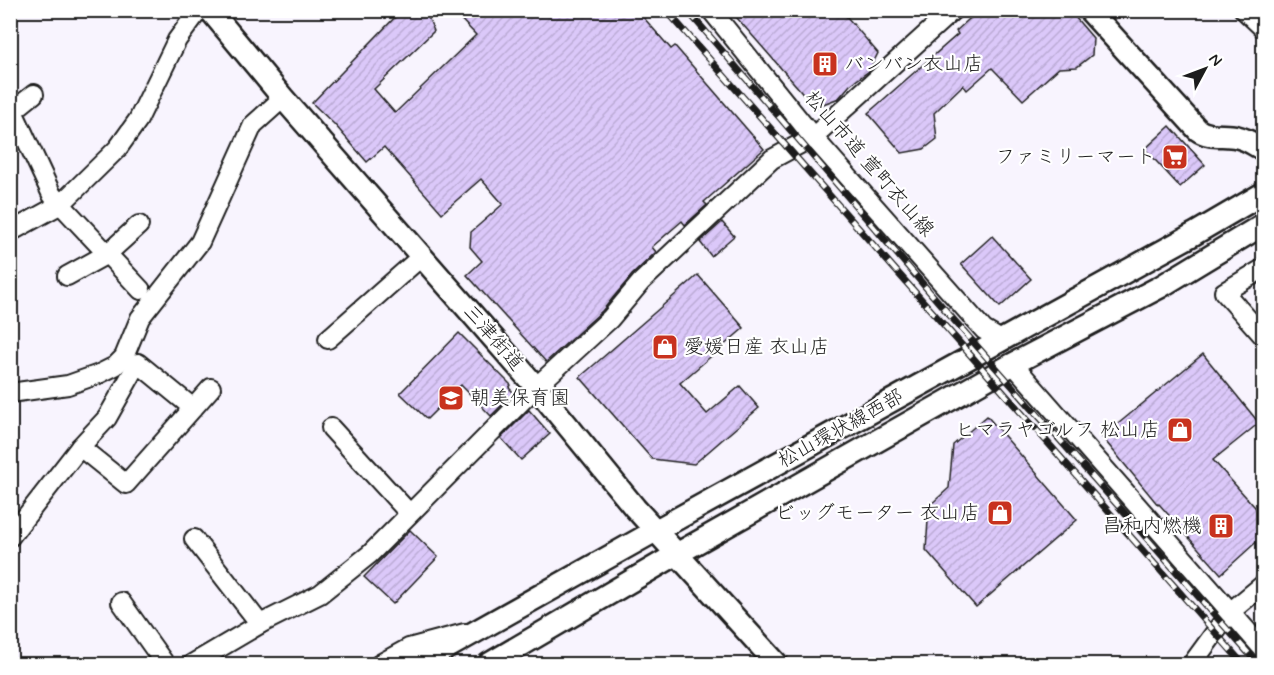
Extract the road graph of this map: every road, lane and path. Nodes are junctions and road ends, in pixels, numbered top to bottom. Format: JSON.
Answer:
{"nodes":[{"id":1,"x":199,"y":10,"type":"edge"},
{"id":2,"x":210,"y":10,"type":"edge"},
{"id":3,"x":711,"y":10,"type":"edge"},
{"id":4,"x":953,"y":10,"type":"edge"},
{"id":5,"x":1089,"y":10,"type":"edge"},
{"id":6,"x":1244,"y":10,"type":"edge"},
{"id":7,"x":1263,"y":29,"type":"edge"},
{"id":8,"x":34,"y":94,"type":"dead end"},
{"id":9,"x":284,"y":98,"type":"junction"},
{"id":10,"x":813,"y":136,"type":"junction"},
{"id":11,"x":1263,"y":150,"type":"edge"},
{"id":12,"x":1263,"y":193,"type":"edge"},
{"id":13,"x":61,"y":204,"type":"junction"},
{"id":14,"x":1263,"y":224,"type":"edge"},
{"id":15,"x":139,"y":225,"type":"dead end"},
{"id":16,"x":10,"y":232,"type":"edge"},
{"id":17,"x":107,"y":254,"type":"junction"},
{"id":18,"x":422,"y":256,"type":"junction"},
{"id":19,"x":1263,"y":268,"type":"edge"},
{"id":20,"x":67,"y":276,"type":"dead end"},
{"id":21,"x":141,"y":290,"type":"dead end"},
{"id":22,"x":1263,"y":337,"type":"edge"},
{"id":23,"x":328,"y":339,"type":"dead end"},
{"id":24,"x":1001,"y":340,"type":"junction"},
{"id":25,"x":1013,"y":364,"type":"junction"},
{"id":26,"x":536,"y":387,"type":"junction"},
{"id":27,"x":211,"y":388,"type":"dead end"},
{"id":28,"x":10,"y":393,"type":"edge"},
{"id":29,"x":193,"y":408,"type":"junction"},
{"id":30,"x":331,"y":428,"type":"dead end"},
{"id":31,"x":80,"y":447,"type":"junction"},
{"id":32,"x":409,"y":513,"type":"junction"},
{"id":33,"x":655,"y":531,"type":"junction"},
{"id":34,"x":10,"y":537,"type":"edge"},
{"id":35,"x":194,"y":539,"type":"dead end"},
{"id":36,"x":677,"y":554,"type":"junction"},
{"id":37,"x":1263,"y":584,"type":"edge"},
{"id":38,"x":121,"y":602,"type":"dead end"},
{"id":39,"x":1230,"y":612,"type":"junction"},
{"id":40,"x":260,"y":624,"type":"junction"},
{"id":41,"x":477,"y":630,"type":"junction"},
{"id":42,"x":1263,"y":650,"type":"edge"},
{"id":43,"x":493,"y":663,"type":"edge"},
{"id":44,"x":165,"y":664,"type":"edge"},
{"id":45,"x":192,"y":664,"type":"edge"},
{"id":46,"x":380,"y":664,"type":"edge"},
{"id":47,"x":418,"y":664,"type":"edge"},
{"id":48,"x":777,"y":664,"type":"edge"},
{"id":49,"x":1192,"y":664,"type":"edge"}],
"edges":[{"from":1,"to":13,"type":"street"},
{"from":2,"to":9,"type":"street","name":"三津街道"},
{"from":3,"to":10,"type":"street","name":"松山市道 萱町衣山線"},
{"from":4,"to":10,"type":"street"},
{"from":5,"to":11,"type":"street"},
{"from":6,"to":7,"type":"street"},
{"from":8,"to":13,"type":"street"},
{"from":9,"to":18,"type":"street","name":"三津街道"},
{"from":9,"to":28,"type":"street"},
{"from":10,"to":24,"type":"street","name":"松山市道 萱町衣山線"},
{"from":10,"to":26,"type":"street"},
{"from":12,"to":24,"type":"street","name":"松山環状線西部"},
{"from":13,"to":16,"type":"street"},
{"from":13,"to":17,"type":"street"},
{"from":14,"to":25,"type":"street","name":"松山環状線西部"},
{"from":15,"to":17,"type":"street"},
{"from":17,"to":20,"type":"street"},
{"from":17,"to":21,"type":"street"},
{"from":18,"to":23,"type":"street"},
{"from":18,"to":26,"type":"street","name":"三津街道"},
{"from":19,"to":22,"type":"street"},
{"from":24,"to":33,"type":"street","name":"松山環状線西部"},
{"from":25,"to":36,"type":"street","name":"松山環状線西部"},
{"from":25,"to":39,"type":"street"},
{"from":26,"to":32,"type":"street"},
{"from":26,"to":33,"type":"street","name":"三津街道"},
{"from":27,"to":29,"type":"street"},
{"from":29,"to":31,"type":"street"},
{"from":29,"to":31,"type":"street"},
{"from":30,"to":32,"type":"street"},
{"from":31,"to":34,"type":"street"},
{"from":32,"to":40,"type":"street"},
{"from":33,"to":36,"type":"street","name":"三津街道"},
{"from":33,"to":41,"type":"street","name":"松山環状線西部"},
{"from":35,"to":40,"type":"street"},
{"from":36,"to":43,"type":"street","name":"松山環状線西部"},
{"from":36,"to":48,"type":"street","name":"三津街道"},
{"from":37,"to":39,"type":"street"},
{"from":38,"to":44,"type":"street"},
{"from":39,"to":42,"type":"street"},
{"from":39,"to":49,"type":"street"},
{"from":40,"to":45,"type":"street"},
{"from":41,"to":46,"type":"street"},
{"from":41,"to":47,"type":"street","name":"松山環状線西部"}]}
